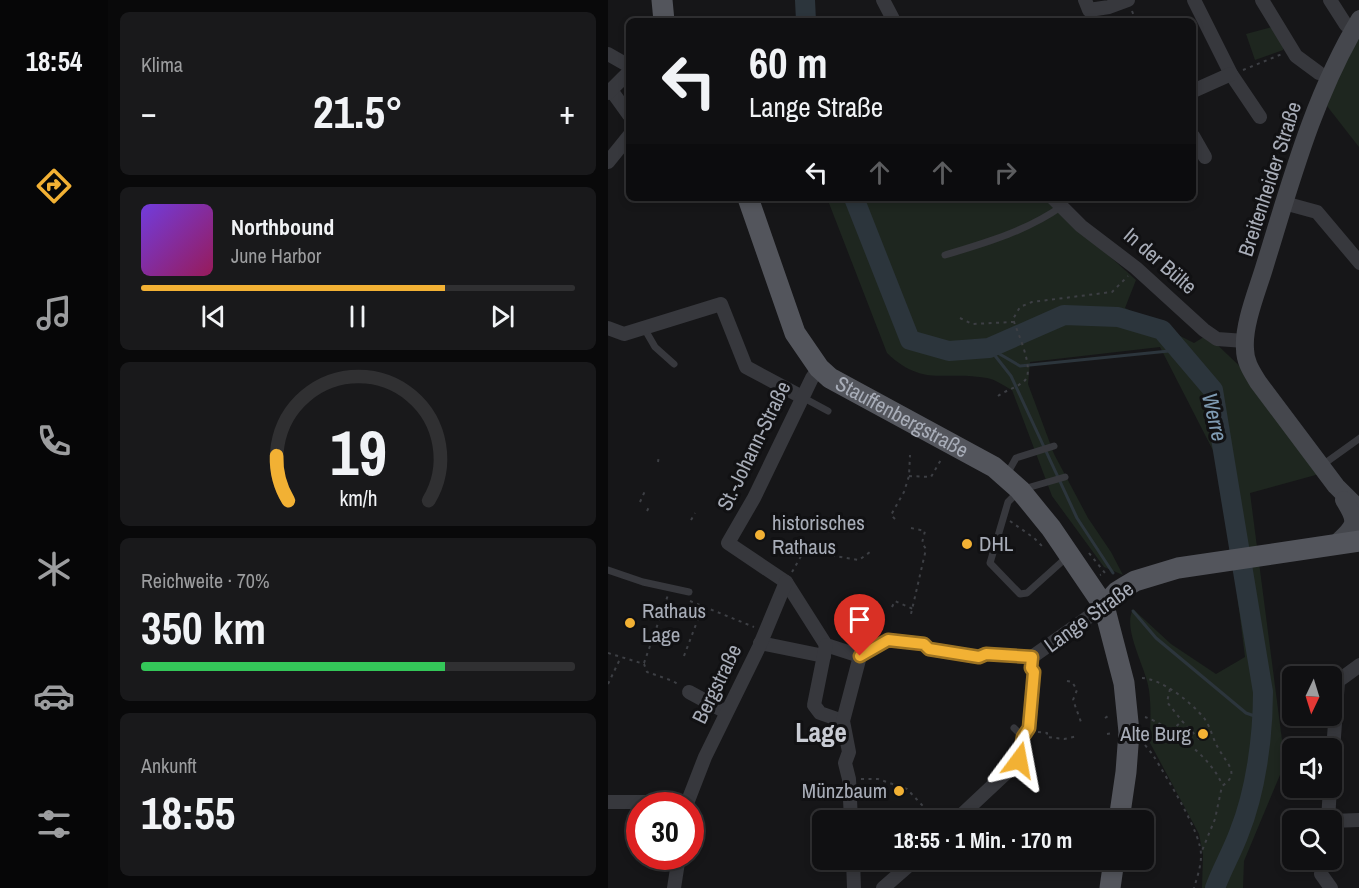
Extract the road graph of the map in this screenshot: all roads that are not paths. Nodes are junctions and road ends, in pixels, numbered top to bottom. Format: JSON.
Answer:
{"nodes":[{"id":1,"x":662,"y":0,"type":"edge"},
{"id":2,"x":883,"y":0,"type":"edge"},
{"id":3,"x":1085,"y":0,"type":"edge"},
{"id":4,"x":1128,"y":0,"type":"edge"},
{"id":5,"x":1194,"y":0,"type":"edge"},
{"id":6,"x":1262,"y":0,"type":"edge"},
{"id":7,"x":1330,"y":0,"type":"edge"},
{"id":8,"x":664,"y":18,"type":"edge"},
{"id":9,"x":892,"y":18,"type":"edge"},
{"id":10,"x":1353,"y":22,"type":"edge"},
{"id":11,"x":608,"y":54,"type":"edge"},
{"id":12,"x":626,"y":64,"type":"edge"},
{"id":13,"x":1319,"y":73,"type":"dead end"},
{"id":14,"x":1231,"y":74,"type":"junction"},
{"id":15,"x":626,"y":75,"type":"edge"},
{"id":16,"x":1196,"y":90,"type":"edge"},
{"id":17,"x":610,"y":91,"type":"edge"},
{"id":18,"x":626,"y":111,"type":"edge"},
{"id":19,"x":1260,"y":117,"type":"dead end"},
{"id":20,"x":626,"y":140,"type":"edge"},
{"id":21,"x":1196,"y":141,"type":"edge"},
{"id":22,"x":1205,"y":157,"type":"dead end"},
{"id":23,"x":608,"y":162,"type":"edge"},
{"id":24,"x":749,"y":201,"type":"edge"},
{"id":25,"x":1057,"y":202,"type":"edge"},
{"id":26,"x":1284,"y":203,"type":"junction"},
{"id":27,"x":945,"y":255,"type":"dead end"},
{"id":28,"x":1360,"y":263,"type":"edge"},
{"id":29,"x":608,"y":328,"type":"edge"},
{"id":30,"x":644,"y":328,"type":"junction"},
{"id":31,"x":1246,"y":350,"type":"junction"},
{"id":32,"x":674,"y":364,"type":"dead end"},
{"id":33,"x":819,"y":368,"type":"junction"},
{"id":34,"x":802,"y":397,"type":"junction"},
{"id":35,"x":828,"y":411,"type":"dead end"},
{"id":36,"x":1360,"y":438,"type":"edge"},
{"id":37,"x":1054,"y":446,"type":"dead end"},
{"id":38,"x":1321,"y":466,"type":"junction"},
{"id":39,"x":1065,"y":477,"type":"dead end"},
{"id":40,"x":1336,"y":486,"type":"junction"},
{"id":41,"x":1011,"y":489,"type":"junction"},
{"id":42,"x":1360,"y":510,"type":"edge"},
{"id":43,"x":1360,"y":542,"type":"edge"},
{"id":44,"x":1335,"y":545,"type":"junction"},
{"id":45,"x":1064,"y":560,"type":"junction"},
{"id":46,"x":608,"y":570,"type":"edge"},
{"id":47,"x":786,"y":582,"type":"junction"},
{"id":48,"x":689,"y":592,"type":"dead end"},
{"id":49,"x":1104,"y":606,"type":"junction"},
{"id":50,"x":763,"y":637,"type":"junction"},
{"id":51,"x":824,"y":654,"type":"junction"},
{"id":52,"x":860,"y":656,"type":"junction"},
{"id":53,"x":1032,"y":657,"type":"junction"},
{"id":54,"x":1360,"y":665,"type":"edge"},
{"id":55,"x":689,"y":692,"type":"road end"},
{"id":56,"x":726,"y":712,"type":"junction"},
{"id":57,"x":843,"y":720,"type":"junction"},
{"id":58,"x":1334,"y":738,"type":"edge"},
{"id":59,"x":691,"y":792,"type":"edge"},
{"id":60,"x":608,"y":802,"type":"edge"},
{"id":61,"x":626,"y":802,"type":"edge"},
{"id":62,"x":851,"y":810,"type":"edge"},
{"id":63,"x":966,"y":810,"type":"edge"},
{"id":64,"x":1120,"y":810,"type":"edge"},
{"id":65,"x":1360,"y":820,"type":"edge"},
{"id":66,"x":1342,"y":821,"type":"edge"},
{"id":67,"x":677,"y":870,"type":"edge"},
{"id":68,"x":853,"y":870,"type":"edge"},
{"id":69,"x":904,"y":870,"type":"edge"},
{"id":70,"x":1113,"y":870,"type":"edge"},
{"id":71,"x":1322,"y":870,"type":"edge"},
{"id":72,"x":674,"y":888,"type":"edge"},
{"id":73,"x":854,"y":888,"type":"edge"},
{"id":74,"x":884,"y":888,"type":"edge"},
{"id":75,"x":1110,"y":888,"type":"edge"},
{"id":76,"x":1331,"y":888,"type":"edge"}],
"edges":[{"from":1,"to":8,"type":"main road"},
{"from":2,"to":9,"type":"street"},
{"from":3,"to":4,"type":"street"},
{"from":5,"to":14,"type":"street"},
{"from":6,"to":13,"type":"street"},
{"from":7,"to":10,"type":"street"},
{"from":10,"to":26,"type":"street","name":"Breitenheider Straße"},
{"from":11,"to":12,"type":"street"},
{"from":14,"to":16,"type":"street"},
{"from":14,"to":19,"type":"street"},
{"from":15,"to":17,"type":"street"},
{"from":17,"to":18,"type":"street"},
{"from":20,"to":23,"type":"street"},
{"from":21,"to":22,"type":"street"},
{"from":24,"to":33,"type":"main road","name":"Stauffenbergstraße"},
{"from":25,"to":27,"type":"lane"},
{"from":25,"to":31,"type":"street","name":"In der Bülte"},
{"from":26,"to":28,"type":"street"},
{"from":26,"to":31,"type":"street","name":"Breitenheider Straße"},
{"from":29,"to":30,"type":"street"},
{"from":30,"to":32,"type":"lane"},
{"from":30,"to":34,"type":"street"},
{"from":31,"to":38,"type":"street"},
{"from":33,"to":34,"type":"street","name":"St.-Johann-Straße"},
{"from":33,"to":41,"type":"main road","name":"Stauffenbergstraße"},
{"from":34,"to":35,"type":"lane"},
{"from":34,"to":47,"type":"street","name":"St.-Johann-Straße"},
{"from":36,"to":38,"type":"lane"},
{"from":37,"to":41,"type":"lane"},
{"from":38,"to":40,"type":"street"},
{"from":39,"to":41,"type":"lane"},
{"from":40,"to":42,"type":"street"},
{"from":40,"to":44,"type":"street"},
{"from":41,"to":45,"type":"main road","name":"Stauffenbergstraße"},
{"from":41,"to":45,"type":"lane"},
{"from":43,"to":44,"type":"main road","name":"Lange Straße"},
{"from":44,"to":49,"type":"main road","name":"Lange Straße"},
{"from":45,"to":49,"type":"main road","name":"Stauffenbergstraße"},
{"from":46,"to":48,"type":"lane"},
{"from":47,"to":50,"type":"street","name":"Bergstraße"},
{"from":47,"to":51,"type":"street"},
{"from":49,"to":53,"type":"street","name":"Lange Straße"},
{"from":49,"to":64,"type":"main road","name":"Stauffenbergstraße"},
{"from":50,"to":51,"type":"street"},
{"from":50,"to":56,"type":"street","name":"Bergstraße"},
{"from":51,"to":52,"type":"street"},
{"from":51,"to":57,"type":"street"},
{"from":52,"to":53,"type":"street","name":"Lange Straße"},
{"from":52,"to":57,"type":"street"},
{"from":53,"to":63,"type":"street"},
{"from":54,"to":58,"type":"street"},
{"from":55,"to":56,"type":"street"},
{"from":56,"to":59,"type":"street","name":"Bergstraße"},
{"from":57,"to":62,"type":"street"},
{"from":60,"to":61,"type":"street"},
{"from":65,"to":66,"type":"street"},
{"from":67,"to":72,"type":"street"},
{"from":68,"to":73,"type":"street"},
{"from":69,"to":74,"type":"street"},
{"from":70,"to":75,"type":"main road"},
{"from":71,"to":76,"type":"street"}]}
